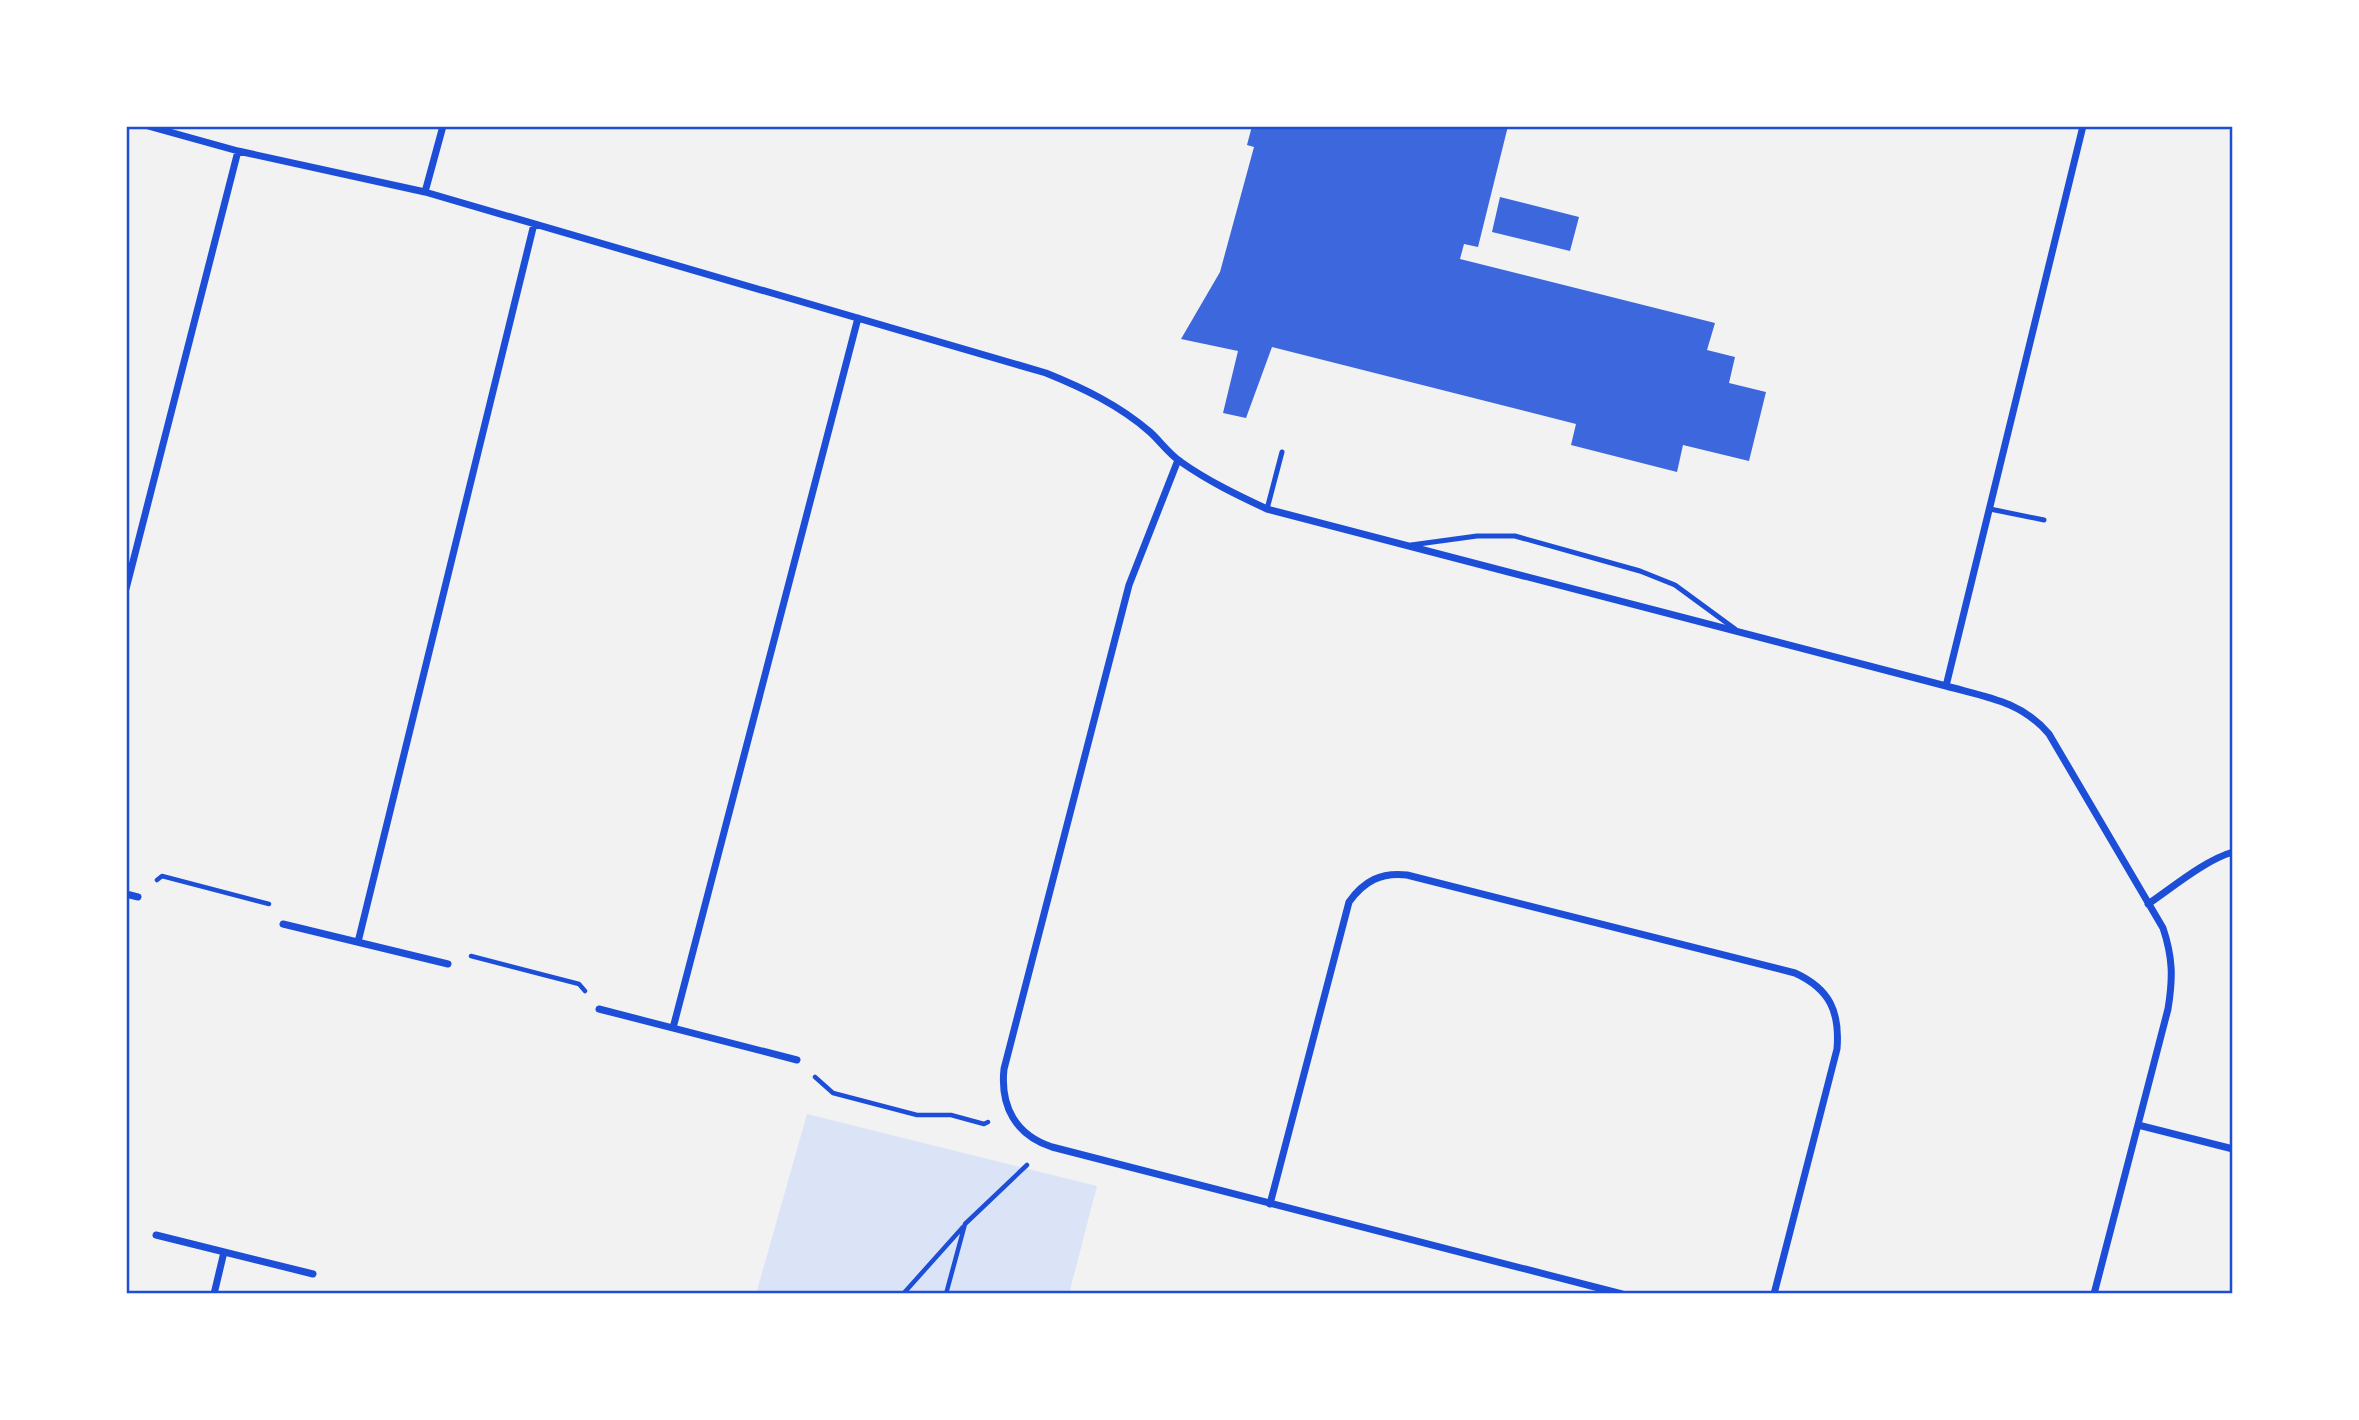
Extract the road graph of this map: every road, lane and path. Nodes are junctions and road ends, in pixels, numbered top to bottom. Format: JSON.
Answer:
{"nodes":[{"id":1,"x":148,"y":126,"type":"edge"},
{"id":2,"x":443,"y":126,"type":"edge"},
{"id":3,"x":2083,"y":126,"type":"edge"},
{"id":4,"x":238,"y":151,"type":"junction"},
{"id":5,"x":425,"y":192,"type":"junction"},
{"id":6,"x":534,"y":224,"type":"junction"},
{"id":7,"x":858,"y":318,"type":"junction"},
{"id":8,"x":1282,"y":452,"type":"dead end"},
{"id":9,"x":1178,"y":460,"type":"junction"},
{"id":10,"x":1267,"y":509,"type":"junction"},
{"id":11,"x":1990,"y":509,"type":"junction"},
{"id":12,"x":2044,"y":520,"type":"dead end"},
{"id":13,"x":1408,"y":546,"type":"junction"},
{"id":14,"x":126,"y":589,"type":"edge"},
{"id":15,"x":1739,"y":633,"type":"junction"},
{"id":16,"x":1946,"y":686,"type":"junction"},
{"id":17,"x":2233,"y":852,"type":"edge"},
{"id":18,"x":126,"y":894,"type":"edge"},
{"id":19,"x":138,"y":897,"type":"joint"},
{"id":20,"x":2148,"y":904,"type":"junction"},
{"id":21,"x":283,"y":924,"type":"joint"},
{"id":22,"x":358,"y":942,"type":"junction"},
{"id":23,"x":448,"y":964,"type":"joint"},
{"id":24,"x":598,"y":1009,"type":"joint"},
{"id":25,"x":673,"y":1028,"type":"junction"},
{"id":26,"x":797,"y":1060,"type":"joint"},
{"id":27,"x":1010,"y":1112,"type":"junction"},
{"id":28,"x":2138,"y":1125,"type":"junction"},
{"id":29,"x":1036,"y":1142,"type":"junction"},
{"id":30,"x":2233,"y":1149,"type":"edge"},
{"id":31,"x":1270,"y":1204,"type":"junction"},
{"id":32,"x":965,"y":1224,"type":"junction"},
{"id":33,"x":156,"y":1235,"type":"dead end"},
{"id":34,"x":224,"y":1252,"type":"junction"},
{"id":35,"x":313,"y":1274,"type":"dead end"},
{"id":36,"x":214,"y":1294,"type":"edge"},
{"id":37,"x":902,"y":1294,"type":"edge"},
{"id":38,"x":946,"y":1294,"type":"edge"},
{"id":39,"x":1622,"y":1294,"type":"edge"},
{"id":40,"x":1774,"y":1294,"type":"edge"},
{"id":41,"x":2094,"y":1294,"type":"edge"}],
"edges":[{"from":1,"to":4,"type":"street"},
{"from":2,"to":5,"type":"street"},
{"from":3,"to":11,"type":"street"},
{"from":4,"to":5,"type":"street"},
{"from":4,"to":14,"type":"street"},
{"from":5,"to":6,"type":"street"},
{"from":6,"to":7,"type":"street"},
{"from":6,"to":22,"type":"street"},
{"from":7,"to":9,"type":"street"},
{"from":7,"to":25,"type":"street"},
{"from":8,"to":10,"type":"lane"},
{"from":9,"to":10,"type":"street"},
{"from":9,"to":27,"type":"street"},
{"from":10,"to":13,"type":"street"},
{"from":11,"to":12,"type":"lane"},
{"from":11,"to":16,"type":"street"},
{"from":13,"to":15,"type":"street"},
{"from":13,"to":15,"type":"lane"},
{"from":15,"to":16,"type":"street"},
{"from":16,"to":20,"type":"street"},
{"from":17,"to":20,"type":"street"},
{"from":18,"to":19,"type":"street"},
{"from":19,"to":21,"type":"path"},
{"from":20,"to":28,"type":"street"},
{"from":21,"to":22,"type":"street"},
{"from":22,"to":23,"type":"street"},
{"from":23,"to":24,"type":"path"},
{"from":24,"to":25,"type":"street"},
{"from":25,"to":26,"type":"street"},
{"from":26,"to":27,"type":"path"},
{"from":27,"to":29,"type":"street"},
{"from":28,"to":30,"type":"street"},
{"from":28,"to":41,"type":"street"},
{"from":29,"to":31,"type":"street"},
{"from":29,"to":32,"type":"path"},
{"from":31,"to":39,"type":"street"},
{"from":31,"to":40,"type":"street"},
{"from":32,"to":37,"type":"path"},
{"from":32,"to":38,"type":"path"},
{"from":33,"to":34,"type":"street"},
{"from":34,"to":35,"type":"street"},
{"from":34,"to":36,"type":"street"}]}
